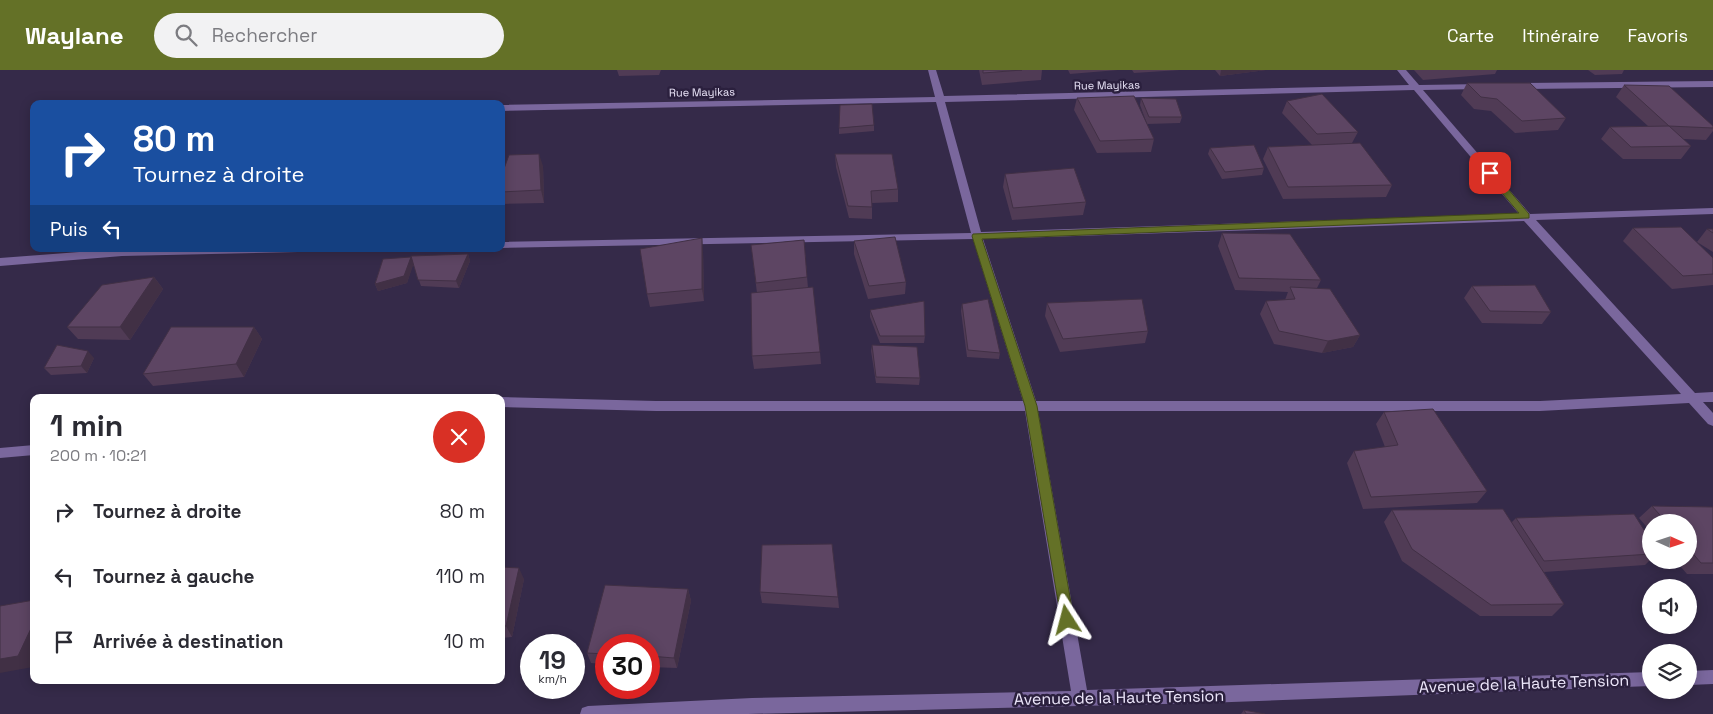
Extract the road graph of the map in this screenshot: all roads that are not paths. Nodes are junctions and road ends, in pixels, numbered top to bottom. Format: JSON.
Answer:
{"nodes":[{"id":1,"x":932,"y":70,"type":"edge"},
{"id":2,"x":1402,"y":70,"type":"edge"},
{"id":3,"x":1713,"y":84,"type":"edge"},
{"id":4,"x":1416,"y":87,"type":"junction"},
{"id":5,"x":938,"y":100,"type":"junction"},
{"id":6,"x":505,"y":108,"type":"edge"},
{"id":7,"x":1713,"y":211,"type":"edge"},
{"id":8,"x":1526,"y":216,"type":"junction"},
{"id":9,"x":976,"y":236,"type":"junction"},
{"id":10,"x":505,"y":245,"type":"edge"},
{"id":11,"x":122,"y":252,"type":"edge"},
{"id":12,"x":0,"y":262,"type":"edge"},
{"id":13,"x":1713,"y":397,"type":"edge"},
{"id":14,"x":1694,"y":398,"type":"junction"},
{"id":15,"x":505,"y":402,"type":"edge"},
{"id":16,"x":1031,"y":406,"type":"junction"},
{"id":17,"x":1713,"y":421,"type":"edge"},
{"id":18,"x":30,"y":450,"type":"edge"},
{"id":19,"x":0,"y":453,"type":"edge"},
{"id":20,"x":1697,"y":678,"type":"edge"},
{"id":21,"x":1713,"y":678,"type":"edge"},
{"id":22,"x":1642,"y":679,"type":"edge"},
{"id":23,"x":1080,"y":698,"type":"junction"},
{"id":24,"x":588,"y":714,"type":"edge"}],
"edges":[{"from":1,"to":5,"type":"street"},
{"from":2,"to":4,"type":"street"},
{"from":3,"to":4,"type":"street","name":"Rue Mayikas"},
{"from":4,"to":5,"type":"street","name":"Rue Mayikas"},
{"from":4,"to":8,"type":"street"},
{"from":5,"to":6,"type":"street","name":"Rue Mayikas"},
{"from":5,"to":9,"type":"street"},
{"from":7,"to":8,"type":"street"},
{"from":8,"to":9,"type":"street"},
{"from":8,"to":14,"type":"street"},
{"from":9,"to":10,"type":"street"},
{"from":9,"to":16,"type":"street"},
{"from":11,"to":12,"type":"street"},
{"from":13,"to":14,"type":"street"},
{"from":14,"to":16,"type":"street"},
{"from":14,"to":17,"type":"street"},
{"from":15,"to":16,"type":"street"},
{"from":16,"to":23,"type":"street"},
{"from":18,"to":19,"type":"street"},
{"from":20,"to":21,"type":"street"},
{"from":22,"to":23,"type":"street","name":"Avenue de la Haute Tension"},
{"from":23,"to":24,"type":"street","name":"Avenue de la Haute Tension"}]}
